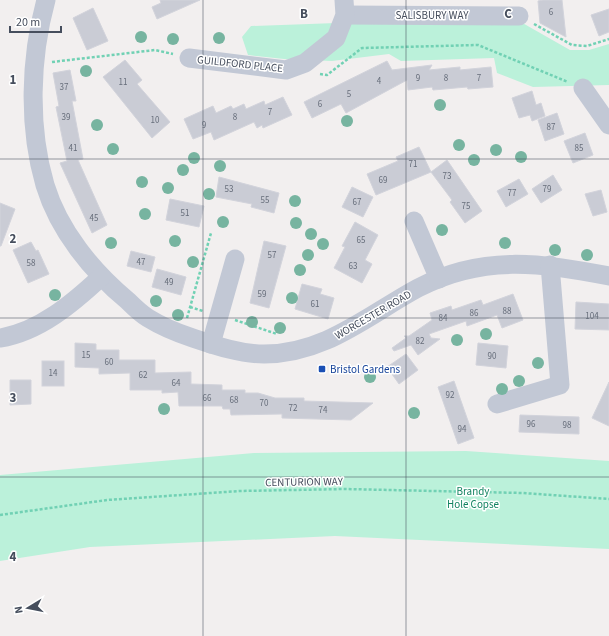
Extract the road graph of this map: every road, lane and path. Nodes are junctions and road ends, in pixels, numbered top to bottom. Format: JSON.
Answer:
{"nodes":[{"id":1,"x":46,"y":0,"type":"edge"},
{"id":2,"x":345,"y":7,"type":"edge"},
{"id":3,"x":519,"y":16,"type":"joint"},
{"id":4,"x":609,"y":39,"type":"edge"},
{"id":5,"x":189,"y":58,"type":"joint"},
{"id":6,"x":35,"y":64,"type":"junction"},
{"id":7,"x":314,"y":73,"type":"dead end"},
{"id":8,"x":583,"y":88,"type":"joint"},
{"id":9,"x":609,"y":125,"type":"edge"},
{"id":10,"x":414,"y":221,"type":"dead end"},
{"id":11,"x":211,"y":233,"type":"dead end"},
{"id":12,"x":235,"y":259,"type":"dead end"},
{"id":13,"x":550,"y":265,"type":"junction"},
{"id":14,"x":609,"y":276,"type":"edge"},
{"id":15,"x":101,"y":277,"type":"junction"},
{"id":16,"x":439,"y":279,"type":"junction"},
{"id":17,"x":190,"y":307,"type":"junction"},
{"id":18,"x":219,"y":316,"type":"junction"},
{"id":19,"x":182,"y":334,"type":"junction"},
{"id":20,"x":278,"y":334,"type":"dead end"},
{"id":21,"x":0,"y":338,"type":"edge"},
{"id":22,"x":211,"y":344,"type":"junction"},
{"id":23,"x":497,"y":404,"type":"dead end"},
{"id":24,"x":609,"y":499,"type":"edge"},
{"id":25,"x":0,"y":515,"type":"edge"}],
"edges":[{"from":1,"to":6,"type":"street","name":"WORCESTER ROAD"},
{"from":2,"to":3,"type":"street","name":"SALISBURY WAY"},
{"from":2,"to":5,"type":"street","name":"GUILDFORD PLACE"},
{"from":3,"to":4,"type":"path"},
{"from":5,"to":6,"type":"path"},
{"from":6,"to":15,"type":"street","name":"WORCESTER ROAD"},
{"from":7,"to":8,"type":"path"},
{"from":8,"to":9,"type":"street"},
{"from":10,"to":16,"type":"street"},
{"from":11,"to":17,"type":"path"},
{"from":12,"to":18,"type":"street"},
{"from":13,"to":14,"type":"street","name":"WORCESTER ROAD"},
{"from":13,"to":16,"type":"street","name":"WORCESTER ROAD"},
{"from":13,"to":23,"type":"street"},
{"from":15,"to":19,"type":"street","name":"WORCESTER ROAD"},
{"from":15,"to":21,"type":"street"},
{"from":16,"to":22,"type":"street","name":"WORCESTER ROAD"},
{"from":17,"to":18,"type":"path"},
{"from":17,"to":19,"type":"path"},
{"from":18,"to":20,"type":"path"},
{"from":18,"to":22,"type":"street"},
{"from":19,"to":22,"type":"street","name":"WORCESTER ROAD"},
{"from":24,"to":25,"type":"path","name":"CENTURION WAY"}]}
